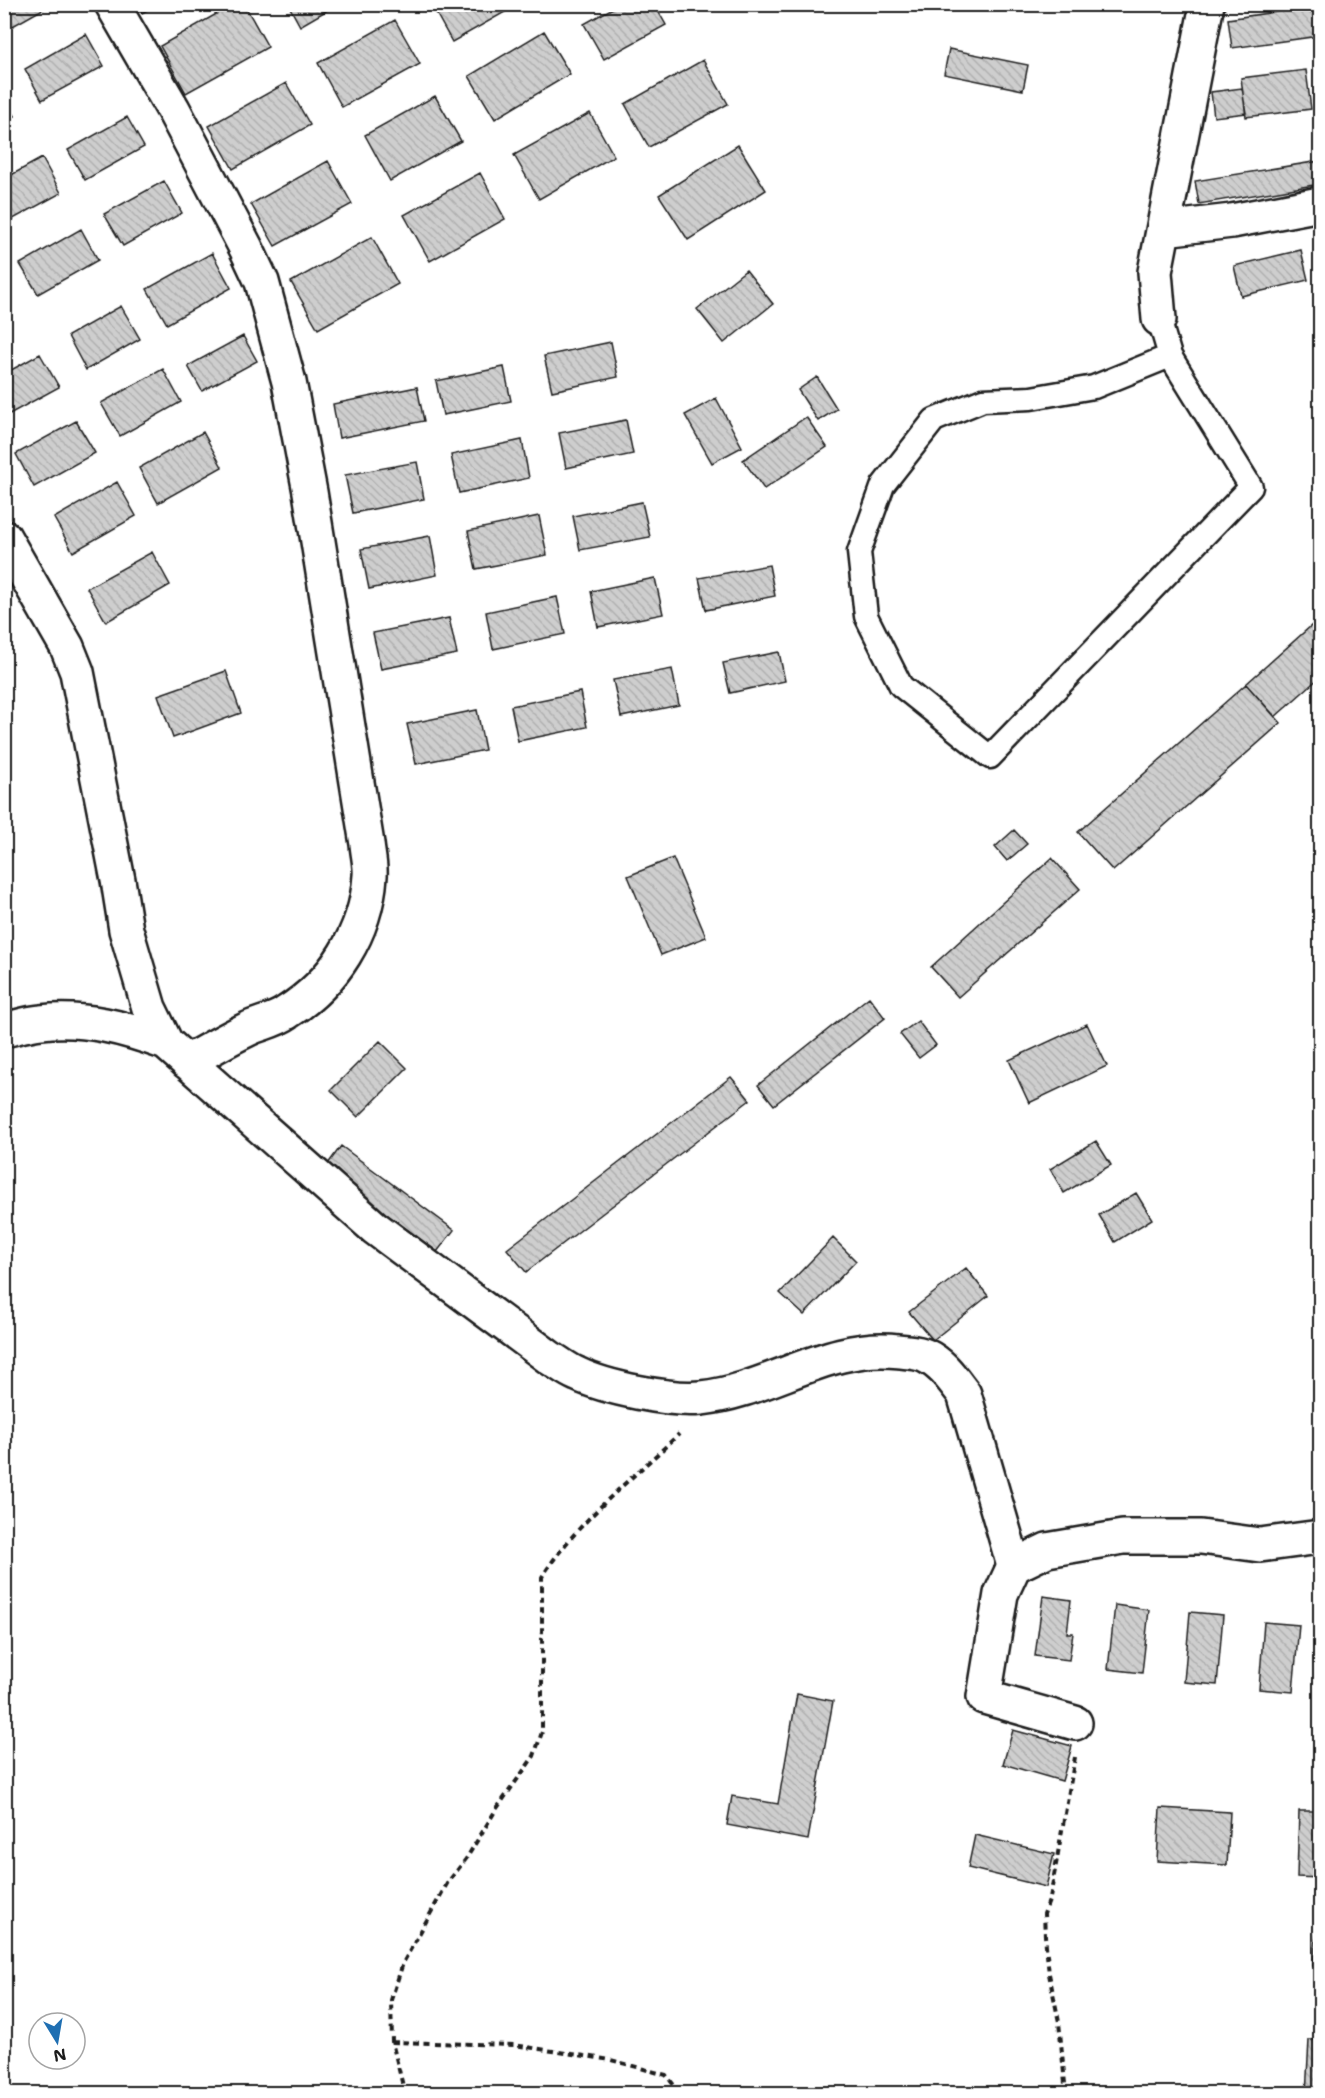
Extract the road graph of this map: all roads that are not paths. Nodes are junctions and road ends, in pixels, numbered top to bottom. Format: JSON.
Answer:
{"nodes":[{"id":1,"x":112,"y":4,"type":"edge"},
{"id":2,"x":1207,"y":4,"type":"edge"},
{"id":3,"x":1320,"y":204,"type":"edge"},
{"id":4,"x":1164,"y":229,"type":"junction"},
{"id":5,"x":1159,"y":319,"type":"joint"},
{"id":6,"x":1170,"y":357,"type":"junction"},
{"id":7,"x":4,"y":537,"type":"edge"},
{"id":8,"x":4,"y":1030,"type":"edge"},
{"id":9,"x":176,"y":1053,"type":"junction"},
{"id":10,"x":1320,"y":1537,"type":"edge"},
{"id":11,"x":1014,"y":1566,"type":"junction"},
{"id":12,"x":1075,"y":1723,"type":"road end"}],
"edges":[{"from":1,"to":9,"type":"street"},
{"from":2,"to":4,"type":"street"},
{"from":3,"to":4,"type":"street"},
{"from":4,"to":5,"type":"street"},
{"from":5,"to":6,"type":"lane"},
{"from":6,"to":6,"type":"lane"},
{"from":7,"to":9,"type":"street"},
{"from":8,"to":9,"type":"street"},
{"from":9,"to":11,"type":"street"},
{"from":10,"to":11,"type":"street"},
{"from":11,"to":12,"type":"street"}]}
